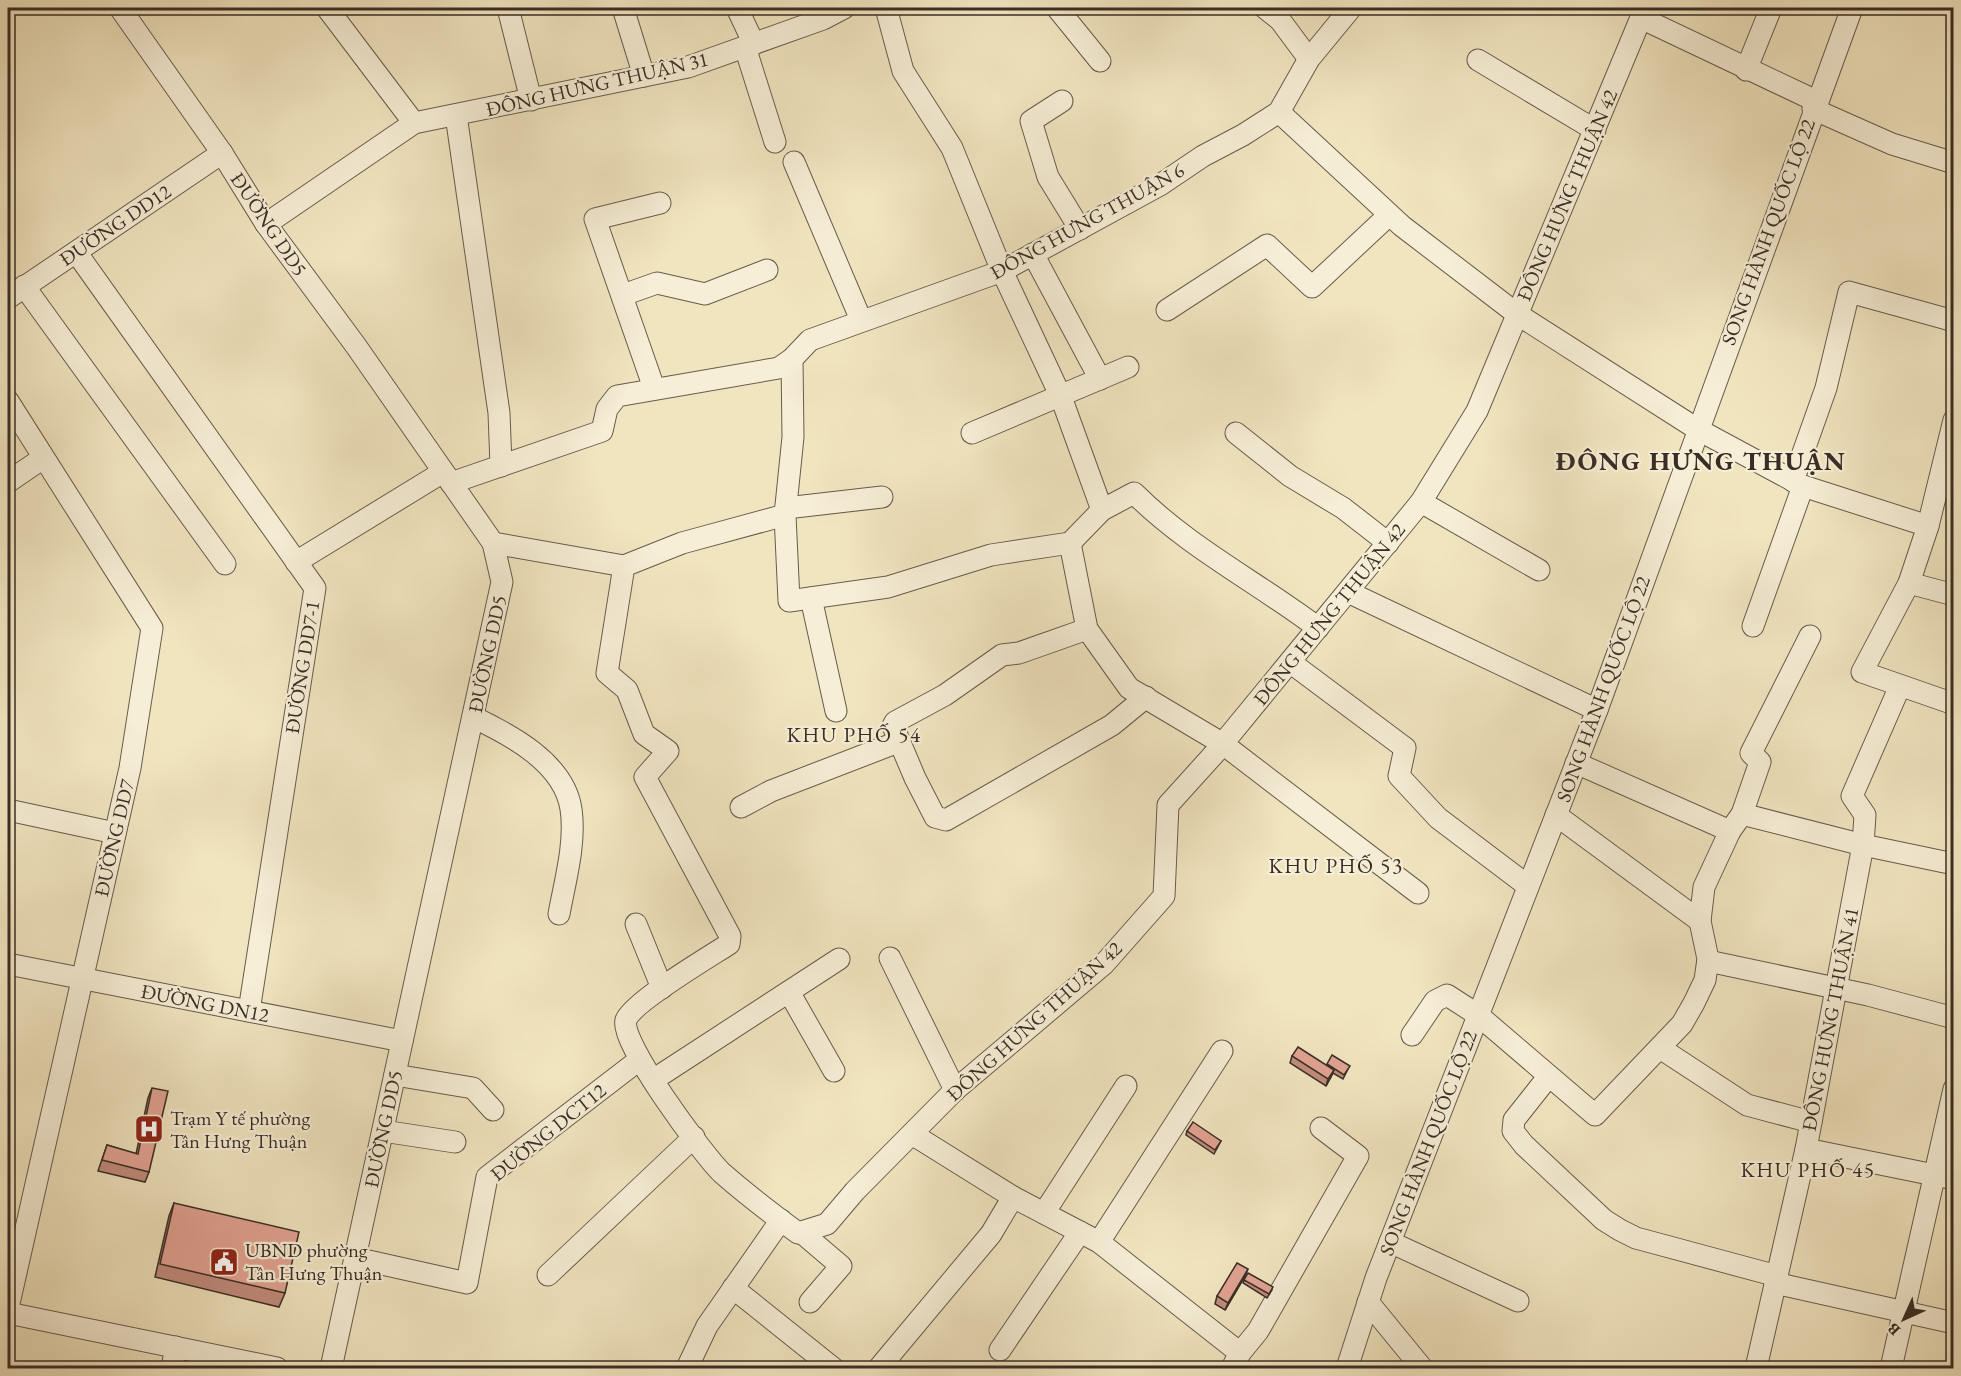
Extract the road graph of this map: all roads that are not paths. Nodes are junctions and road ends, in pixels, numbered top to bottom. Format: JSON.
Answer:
{"nodes":[{"id":1,"x":120,"y":8,"type":"edge"},
{"id":2,"x":327,"y":8,"type":"edge"},
{"id":3,"x":508,"y":8,"type":"edge"},
{"id":4,"x":624,"y":8,"type":"edge"},
{"id":5,"x":737,"y":8,"type":"edge"},
{"id":6,"x":844,"y":8,"type":"edge"},
{"id":7,"x":886,"y":8,"type":"edge"},
{"id":8,"x":1057,"y":8,"type":"edge"},
{"id":9,"x":1265,"y":8,"type":"edge"},
{"id":10,"x":1351,"y":8,"type":"edge"},
{"id":11,"x":1771,"y":8,"type":"edge"},
{"id":12,"x":1852,"y":8,"type":"edge"},
{"id":13,"x":1643,"y":13,"type":"edge"},
{"id":14,"x":750,"y":45,"type":"junction"},
{"id":15,"x":1309,"y":59,"type":"junction"},
{"id":16,"x":1478,"y":60,"type":"dead end"},
{"id":17,"x":1100,"y":61,"type":"dead end"},
{"id":18,"x":1746,"y":70,"type":"junction"},
{"id":19,"x":644,"y":76,"type":"junction"},
{"id":20,"x":531,"y":100,"type":"junction"},
{"id":21,"x":1062,"y":101,"type":"dead end"},
{"id":22,"x":1815,"y":105,"type":"junction"},
{"id":23,"x":1279,"y":112,"type":"junction"},
{"id":24,"x":456,"y":115,"type":"junction"},
{"id":25,"x":414,"y":123,"type":"junction"},
{"id":26,"x":1595,"y":130,"type":"junction"},
{"id":27,"x":775,"y":142,"type":"dead end"},
{"id":28,"x":222,"y":153,"type":"junction"},
{"id":29,"x":794,"y":162,"type":"dead end"},
{"id":30,"x":1953,"y":163,"type":"edge"},
{"id":31,"x":660,"y":203,"type":"dead end"},
{"id":32,"x":1389,"y":215,"type":"junction"},
{"id":33,"x":266,"y":224,"type":"junction"},
{"id":34,"x":1080,"y":229,"type":"junction"},
{"id":35,"x":76,"y":252,"type":"junction"},
{"id":36,"x":1034,"y":254,"type":"junction"},
{"id":37,"x":767,"y":270,"type":"dead end"},
{"id":38,"x":1002,"y":271,"type":"junction"},
{"id":39,"x":16,"y":292,"type":"edge"},
{"id":40,"x":623,"y":295,"type":"junction"},
{"id":41,"x":1167,"y":310,"type":"dead end"},
{"id":42,"x":1517,"y":314,"type":"junction"},
{"id":43,"x":861,"y":320,"type":"junction"},
{"id":44,"x":1953,"y":321,"type":"edge"},
{"id":45,"x":792,"y":359,"type":"junction"},
{"id":46,"x":1128,"y":368,"type":"dead end"},
{"id":47,"x":1100,"y":380,"type":"junction"},
{"id":48,"x":654,"y":388,"type":"junction"},
{"id":49,"x":1061,"y":397,"type":"junction"},
{"id":50,"x":8,"y":401,"type":"edge"},
{"id":51,"x":1953,"y":420,"type":"edge"},
{"id":52,"x":1697,"y":429,"type":"junction"},
{"id":53,"x":972,"y":433,"type":"dead end"},
{"id":54,"x":1236,"y":433,"type":"dead end"},
{"id":55,"x":43,"y":458,"type":"junction"},
{"id":56,"x":1949,"y":459,"type":"edge"},
{"id":57,"x":501,"y":466,"type":"junction"},
{"id":58,"x":447,"y":477,"type":"junction"},
{"id":59,"x":8,"y":482,"type":"edge"},
{"id":60,"x":1798,"y":484,"type":"junction"},
{"id":61,"x":882,"y":497,"type":"dead end"},
{"id":62,"x":1421,"y":502,"type":"junction"},
{"id":63,"x":1102,"y":510,"type":"junction"},
{"id":64,"x":786,"y":512,"type":"junction"},
{"id":65,"x":1928,"y":526,"type":"junction"},
{"id":66,"x":493,"y":543,"type":"junction"},
{"id":67,"x":1070,"y":543,"type":"junction"},
{"id":68,"x":1388,"y":543,"type":"junction"},
{"id":69,"x":296,"y":562,"type":"junction"},
{"id":70,"x":225,"y":564,"type":"dead end"},
{"id":71,"x":624,"y":566,"type":"junction"},
{"id":72,"x":1539,"y":570,"type":"dead end"},
{"id":73,"x":1909,"y":583,"type":"junction"},
{"id":74,"x":1348,"y":592,"type":"junction"},
{"id":75,"x":1953,"y":596,"type":"edge"},
{"id":76,"x":811,"y":598,"type":"junction"},
{"id":77,"x":1753,"y":626,"type":"dead end"},
{"id":78,"x":1318,"y":628,"type":"junction"},
{"id":79,"x":1087,"y":629,"type":"junction"},
{"id":80,"x":1810,"y":636,"type":"dead end"},
{"id":81,"x":1290,"y":662,"type":"junction"},
{"id":82,"x":1900,"y":686,"type":"junction"},
{"id":83,"x":1146,"y":697,"type":"junction"},
{"id":84,"x":1953,"y":704,"type":"edge"},
{"id":85,"x":1597,"y":710,"type":"junction"},
{"id":86,"x":836,"y":711,"type":"dead end"},
{"id":87,"x":473,"y":717,"type":"junction"},
{"id":88,"x":898,"y":742,"type":"junction"},
{"id":89,"x":1223,"y":744,"type":"junction"},
{"id":90,"x":1576,"y":763,"type":"junction"},
{"id":91,"x":741,"y":807,"type":"dead end"},
{"id":92,"x":8,"y":810,"type":"edge"},
{"id":93,"x":1556,"y":815,"type":"junction"},
{"id":94,"x":1736,"y":823,"type":"junction"},
{"id":95,"x":116,"y":833,"type":"junction"},
{"id":96,"x":1863,"y":845,"type":"junction"},
{"id":97,"x":1953,"y":864,"type":"edge"},
{"id":98,"x":1528,"y":886,"type":"junction"},
{"id":99,"x":1418,"y":893,"type":"dead end"},
{"id":100,"x":559,"y":914,"type":"dead end"},
{"id":101,"x":1700,"y":921,"type":"junction"},
{"id":102,"x":636,"y":924,"type":"dead end"},
{"id":103,"x":890,"y":958,"type":"dead end"},
{"id":104,"x":838,"y":959,"type":"dead end"},
{"id":105,"x":1708,"y":961,"type":"junction"},
{"id":106,"x":8,"y":964,"type":"edge"},
{"id":107,"x":82,"y":979,"type":"junction"},
{"id":108,"x":662,"y":988,"type":"junction"},
{"id":109,"x":1837,"y":988,"type":"junction"},
{"id":110,"x":789,"y":992,"type":"junction"},
{"id":111,"x":249,"y":1011,"type":"junction"},
{"id":112,"x":1478,"y":1015,"type":"junction"},
{"id":113,"x":1953,"y":1018,"type":"edge"},
{"id":114,"x":1412,"y":1035,"type":"dead end"},
{"id":115,"x":402,"y":1041,"type":"junction"},
{"id":116,"x":1660,"y":1048,"type":"junction"},
{"id":117,"x":1222,"y":1051,"type":"dead end"},
{"id":118,"x":639,"y":1060,"type":"junction"},
{"id":119,"x":834,"y":1071,"type":"dead end"},
{"id":120,"x":395,"y":1075,"type":"junction"},
{"id":121,"x":1548,"y":1077,"type":"junction"},
{"id":122,"x":653,"y":1080,"type":"junction"},
{"id":123,"x":1126,"y":1086,"type":"dead end"},
{"id":124,"x":1953,"y":1089,"type":"edge"},
{"id":125,"x":955,"y":1090,"type":"junction"},
{"id":126,"x":493,"y":1110,"type":"dead end"},
{"id":127,"x":1811,"y":1122,"type":"junction"},
{"id":128,"x":1321,"y":1128,"type":"dead end"},
{"id":129,"x":383,"y":1131,"type":"junction"},
{"id":130,"x":912,"y":1134,"type":"junction"},
{"id":131,"x":694,"y":1137,"type":"junction"},
{"id":132,"x":455,"y":1142,"type":"dead end"},
{"id":133,"x":1806,"y":1149,"type":"junction"},
{"id":134,"x":1944,"y":1177,"type":"edge"},
{"id":135,"x":1013,"y":1197,"type":"junction"},
{"id":136,"x":1044,"y":1213,"type":"junction"},
{"id":137,"x":781,"y":1220,"type":"junction"},
{"id":138,"x":801,"y":1232,"type":"junction"},
{"id":139,"x":1080,"y":1232,"type":"junction"},
{"id":140,"x":1099,"y":1242,"type":"junction"},
{"id":141,"x":1390,"y":1242,"type":"junction"},
{"id":142,"x":355,"y":1258,"type":"junction"},
{"id":143,"x":548,"y":1275,"type":"dead end"},
{"id":144,"x":1776,"y":1280,"type":"junction"},
{"id":145,"x":733,"y":1288,"type":"junction"},
{"id":146,"x":1518,"y":1301,"type":"dead end"},
{"id":147,"x":810,"y":1302,"type":"dead end"},
{"id":148,"x":1368,"y":1302,"type":"junction"},
{"id":149,"x":8,"y":1308,"type":"edge"},
{"id":150,"x":1904,"y":1311,"type":"junction"},
{"id":151,"x":8,"y":1313,"type":"edge"},
{"id":152,"x":1953,"y":1323,"type":"edge"},
{"id":153,"x":176,"y":1347,"type":"junction"},
{"id":154,"x":1000,"y":1350,"type":"dead end"},
{"id":155,"x":1236,"y":1361,"type":"edge"},
{"id":156,"x":171,"y":1368,"type":"edge"},
{"id":157,"x":277,"y":1368,"type":"edge"},
{"id":158,"x":331,"y":1368,"type":"edge"},
{"id":159,"x":687,"y":1368,"type":"edge"},
{"id":160,"x":833,"y":1368,"type":"edge"},
{"id":161,"x":879,"y":1368,"type":"edge"},
{"id":162,"x":1347,"y":1368,"type":"edge"},
{"id":163,"x":1422,"y":1368,"type":"edge"},
{"id":164,"x":1756,"y":1368,"type":"edge"},
{"id":165,"x":1891,"y":1368,"type":"edge"}],
"edges":[{"from":1,"to":28,"type":"street","name":"ĐƯỜNG DD5"},
{"from":2,"to":25,"type":"street"},
{"from":3,"to":20,"type":"street"},
{"from":4,"to":19,"type":"street"},
{"from":5,"to":14,"type":"street"},
{"from":6,"to":14,"type":"street","name":"ĐÔNG HƯNG THUẬN 31"},
{"from":7,"to":38,"type":"street"},
{"from":8,"to":17,"type":"street"},
{"from":9,"to":15,"type":"street"},
{"from":10,"to":15,"type":"street","name":"ĐÔNG HƯNG THUẬN 6"},
{"from":11,"to":18,"type":"street"},
{"from":12,"to":22,"type":"street","name":"SONG HÀNH QUỐC LỘ 22"},
{"from":13,"to":18,"type":"street"},
{"from":13,"to":26,"type":"street","name":"ĐÔNG HƯNG THUẬN 42"},
{"from":14,"to":19,"type":"street","name":"ĐÔNG HƯNG THUẬN 31"},
{"from":14,"to":27,"type":"street"},
{"from":15,"to":23,"type":"street","name":"ĐÔNG HƯNG THUẬN 6"},
{"from":16,"to":26,"type":"street"},
{"from":18,"to":22,"type":"street"},
{"from":19,"to":20,"type":"street","name":"ĐÔNG HƯNG THUẬN 31"},
{"from":20,"to":24,"type":"street","name":"ĐÔNG HƯNG THUẬN 31"},
{"from":21,"to":34,"type":"street"},
{"from":22,"to":30,"type":"street"},
{"from":22,"to":52,"type":"street","name":"SONG HÀNH QUỐC LỘ 22"},
{"from":23,"to":32,"type":"street"},
{"from":23,"to":34,"type":"street","name":"ĐÔNG HƯNG THUẬN 6"},
{"from":24,"to":25,"type":"street","name":"ĐÔNG HƯNG THUẬN 31"},
{"from":24,"to":57,"type":"street"},
{"from":25,"to":33,"type":"street"},
{"from":26,"to":42,"type":"street","name":"ĐÔNG HƯNG THUẬN 42"},
{"from":28,"to":33,"type":"street","name":"ĐƯỜNG DD5"},
{"from":28,"to":35,"type":"street","name":"ĐƯỜNG DD12"},
{"from":29,"to":43,"type":"street"},
{"from":31,"to":40,"type":"street"},
{"from":32,"to":41,"type":"street"},
{"from":32,"to":42,"type":"street"},
{"from":33,"to":58,"type":"street","name":"ĐƯỜNG DD5"},
{"from":34,"to":36,"type":"street","name":"ĐÔNG HƯNG THUẬN 6"},
{"from":35,"to":39,"type":"street","name":"ĐƯỜNG DD12"},
{"from":35,"to":69,"type":"street","name":"ĐƯỜNG DD7-1"},
{"from":36,"to":38,"type":"street","name":"ĐÔNG HƯNG THUẬN 6"},
{"from":36,"to":47,"type":"street"},
{"from":37,"to":40,"type":"street"},
{"from":38,"to":43,"type":"street","name":"ĐÔNG HƯNG THUẬN 6"},
{"from":38,"to":49,"type":"street"},
{"from":39,"to":70,"type":"street"},
{"from":40,"to":48,"type":"street"},
{"from":42,"to":52,"type":"street"},
{"from":42,"to":62,"type":"street","name":"ĐÔNG HƯNG THUẬN 42"},
{"from":43,"to":45,"type":"street","name":"ĐÔNG HƯNG THUẬN 6"},
{"from":44,"to":60,"type":"street"},
{"from":45,"to":48,"type":"street","name":"ĐÔNG HƯNG THUẬN 6"},
{"from":45,"to":64,"type":"street"},
{"from":46,"to":47,"type":"street"},
{"from":47,"to":49,"type":"street"},
{"from":48,"to":57,"type":"street","name":"ĐÔNG HƯNG THUẬN 6"},
{"from":49,"to":53,"type":"street"},
{"from":49,"to":63,"type":"street"},
{"from":50,"to":55,"type":"street","name":"ĐƯỜNG DD7"},
{"from":51,"to":56,"type":"street"},
{"from":52,"to":60,"type":"street"},
{"from":52,"to":85,"type":"street","name":"SONG HÀNH QUỐC LỘ 22"},
{"from":54,"to":68,"type":"street"},
{"from":55,"to":59,"type":"street"},
{"from":55,"to":95,"type":"street","name":"ĐƯỜNG DD7"},
{"from":56,"to":65,"type":"street"},
{"from":57,"to":58,"type":"street","name":"ĐÔNG HƯNG THUẬN 6"},
{"from":58,"to":66,"type":"street","name":"ĐƯỜNG DD5"},
{"from":58,"to":69,"type":"street","name":"ĐÔNG HƯNG THUẬN 6"},
{"from":60,"to":65,"type":"street"},
{"from":60,"to":77,"type":"street"},
{"from":61,"to":64,"type":"street"},
{"from":62,"to":68,"type":"street","name":"ĐÔNG HƯNG THUẬN 42"},
{"from":62,"to":72,"type":"street"},
{"from":63,"to":67,"type":"street"},
{"from":63,"to":78,"type":"street"},
{"from":64,"to":71,"type":"street"},
{"from":64,"to":76,"type":"street"},
{"from":65,"to":73,"type":"street"},
{"from":66,"to":71,"type":"street"},
{"from":66,"to":87,"type":"street","name":"ĐƯỜNG DD5"},
{"from":67,"to":76,"type":"street"},
{"from":67,"to":79,"type":"street"},
{"from":68,"to":74,"type":"street","name":"ĐÔNG HƯNG THUẬN 42"},
{"from":69,"to":111,"type":"street","name":"ĐƯỜNG DD7-1"},
{"from":71,"to":108,"type":"street"},
{"from":73,"to":75,"type":"street"},
{"from":73,"to":82,"type":"street"},
{"from":74,"to":78,"type":"street","name":"ĐÔNG HƯNG THUẬN 42"},
{"from":74,"to":85,"type":"street"},
{"from":76,"to":86,"type":"street"},
{"from":78,"to":81,"type":"street","name":"ĐÔNG HƯNG THUẬN 42"},
{"from":79,"to":83,"type":"street"},
{"from":79,"to":88,"type":"street"},
{"from":80,"to":94,"type":"street"},
{"from":81,"to":89,"type":"street","name":"ĐÔNG HƯNG THUẬN 42"},
{"from":81,"to":98,"type":"street"},
{"from":82,"to":84,"type":"street"},
{"from":82,"to":96,"type":"street","name":"ĐÔNG HƯNG THUẬN 41"},
{"from":83,"to":88,"type":"street"},
{"from":83,"to":89,"type":"street"},
{"from":85,"to":90,"type":"street","name":"SONG HÀNH QUỐC LỘ 22"},
{"from":87,"to":100,"type":"street"},
{"from":87,"to":115,"type":"street","name":"ĐƯỜNG DD5"},
{"from":88,"to":91,"type":"street"},
{"from":89,"to":99,"type":"street"},
{"from":89,"to":125,"type":"street","name":"ĐÔNG HƯNG THUẬN 42"},
{"from":90,"to":93,"type":"street","name":"SONG HÀNH QUỐC LỘ 22"},
{"from":90,"to":94,"type":"street"},
{"from":92,"to":95,"type":"street"},
{"from":93,"to":98,"type":"street","name":"SONG HÀNH QUỐC LỘ 22"},
{"from":93,"to":101,"type":"street"},
{"from":94,"to":96,"type":"street"},
{"from":94,"to":101,"type":"street"},
{"from":95,"to":107,"type":"street","name":"ĐƯỜNG DD7"},
{"from":96,"to":97,"type":"street"},
{"from":96,"to":109,"type":"street","name":"ĐÔNG HƯNG THUẬN 41"},
{"from":98,"to":112,"type":"street","name":"SONG HÀNH QUỐC LỘ 22"},
{"from":101,"to":105,"type":"street"},
{"from":102,"to":108,"type":"street"},
{"from":103,"to":125,"type":"street"},
{"from":104,"to":110,"type":"street"},
{"from":105,"to":109,"type":"street"},
{"from":105,"to":116,"type":"street"},
{"from":106,"to":107,"type":"street","name":"ĐƯỜNG DN12"},
{"from":107,"to":111,"type":"street","name":"ĐƯỜNG DN12"},
{"from":107,"to":149,"type":"street","name":"ĐƯỜNG DD7"},
{"from":108,"to":118,"type":"street"},
{"from":109,"to":113,"type":"street"},
{"from":109,"to":127,"type":"street","name":"ĐÔNG HƯNG THUẬN 41"},
{"from":110,"to":119,"type":"street"},
{"from":110,"to":122,"type":"street"},
{"from":111,"to":115,"type":"street","name":"ĐƯỜNG DN12"},
{"from":112,"to":114,"type":"street"},
{"from":112,"to":121,"type":"street"},
{"from":112,"to":141,"type":"street","name":"SONG HÀNH QUỐC LỘ 22"},
{"from":115,"to":120,"type":"street","name":"ĐƯỜNG DD5"},
{"from":116,"to":121,"type":"street"},
{"from":116,"to":127,"type":"street"},
{"from":117,"to":140,"type":"street"},
{"from":118,"to":122,"type":"street"},
{"from":118,"to":142,"type":"street","name":"ĐƯỜNG DCT12"},
{"from":120,"to":126,"type":"street"},
{"from":120,"to":129,"type":"street","name":"ĐƯỜNG DD5"},
{"from":121,"to":144,"type":"street"},
{"from":122,"to":131,"type":"street"},
{"from":123,"to":136,"type":"street"},
{"from":124,"to":134,"type":"street"},
{"from":125,"to":130,"type":"street","name":"ĐÔNG HƯNG THUẬN 42"},
{"from":127,"to":133,"type":"street","name":"ĐÔNG HƯNG THUẬN 41"},
{"from":128,"to":155,"type":"street"},
{"from":129,"to":132,"type":"street"},
{"from":129,"to":142,"type":"street","name":"ĐƯỜNG DD5"},
{"from":130,"to":135,"type":"street"},
{"from":130,"to":138,"type":"street","name":"ĐÔNG HƯNG THUẬN 42"},
{"from":131,"to":137,"type":"street"},
{"from":131,"to":143,"type":"street"},
{"from":133,"to":134,"type":"street"},
{"from":133,"to":144,"type":"street","name":"ĐÔNG HƯNG THUẬN 41"},
{"from":134,"to":150,"type":"street"},
{"from":135,"to":136,"type":"street"},
{"from":135,"to":161,"type":"street"},
{"from":136,"to":139,"type":"street"},
{"from":137,"to":138,"type":"street"},
{"from":137,"to":145,"type":"street"},
{"from":138,"to":147,"type":"street"},
{"from":139,"to":140,"type":"street"},
{"from":139,"to":154,"type":"street"},
{"from":140,"to":155,"type":"street"},
{"from":141,"to":146,"type":"street"},
{"from":141,"to":148,"type":"street","name":"SONG HÀNH QUỐC LỘ 22"},
{"from":142,"to":158,"type":"street","name":"ĐƯỜNG DD5"},
{"from":144,"to":150,"type":"street"},
{"from":144,"to":164,"type":"street","name":"ĐÔNG HƯNG THUẬN 41"},
{"from":145,"to":159,"type":"street"},
{"from":145,"to":160,"type":"street"},
{"from":148,"to":162,"type":"street","name":"SONG HÀNH QUỐC LỘ 22"},
{"from":148,"to":163,"type":"street"},
{"from":150,"to":152,"type":"street"},
{"from":150,"to":165,"type":"street"},
{"from":151,"to":153,"type":"street"},
{"from":153,"to":156,"type":"street"},
{"from":153,"to":157,"type":"street"}]}
